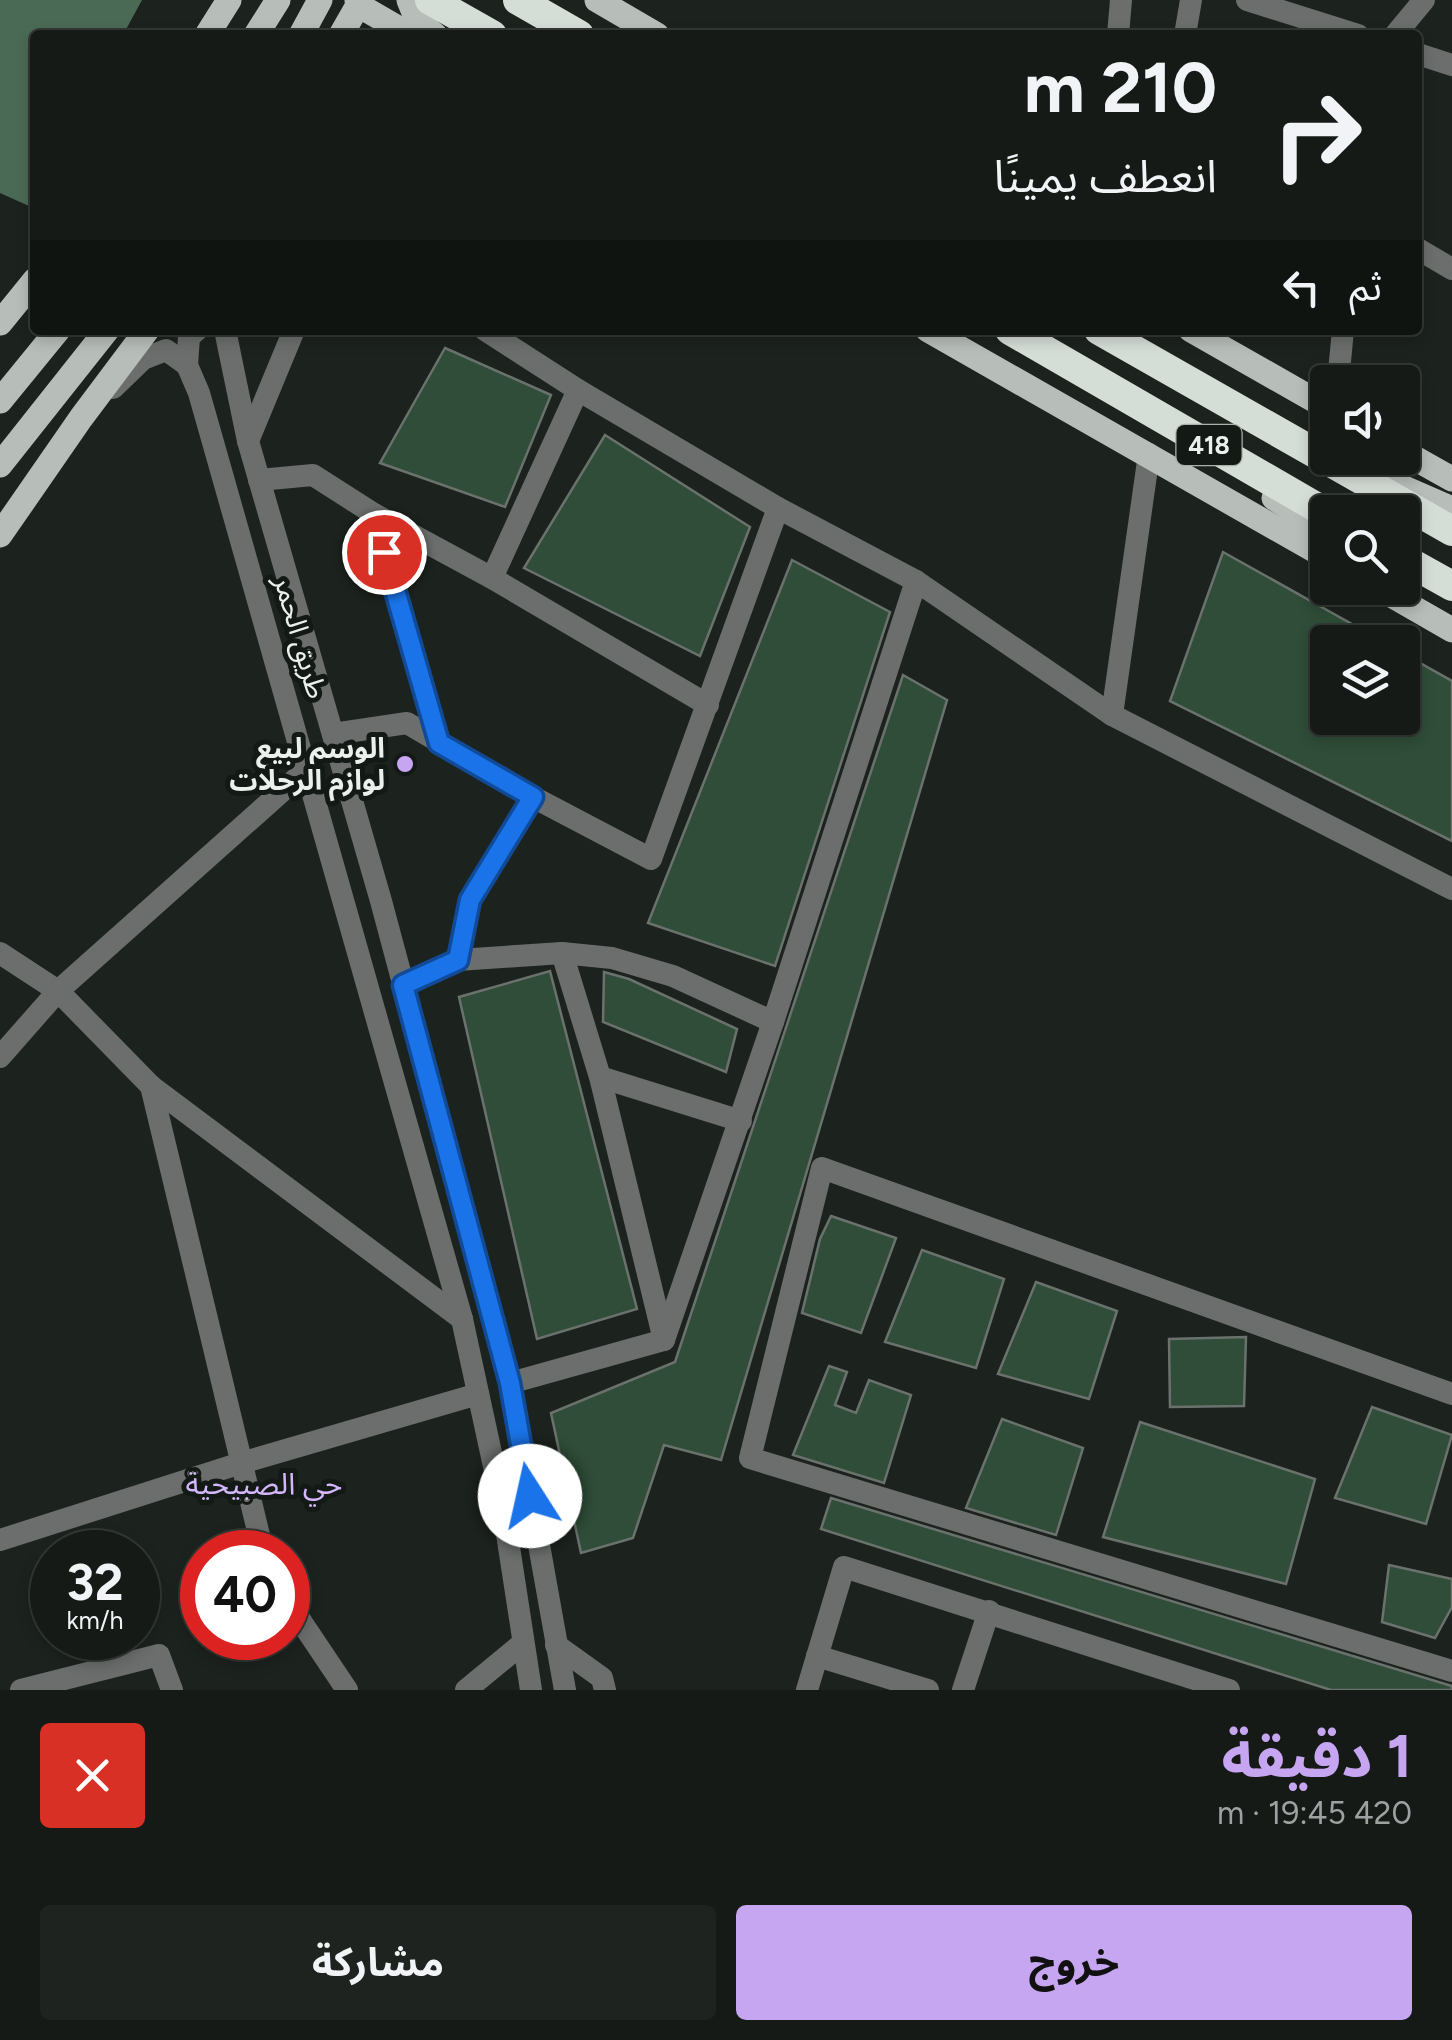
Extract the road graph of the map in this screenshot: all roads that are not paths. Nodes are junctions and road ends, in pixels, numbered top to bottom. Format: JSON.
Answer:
{"nodes":[{"id":1,"x":278,"y":0,"type":"edge"},
{"id":2,"x":320,"y":0,"type":"edge"},
{"id":3,"x":409,"y":0,"type":"edge"},
{"id":4,"x":430,"y":0,"type":"edge"},
{"id":5,"x":518,"y":0,"type":"edge"},
{"id":6,"x":597,"y":0,"type":"edge"},
{"id":7,"x":1121,"y":0,"type":"edge"},
{"id":8,"x":1191,"y":0,"type":"edge"},
{"id":9,"x":1247,"y":0,"type":"edge"},
{"id":10,"x":1424,"y":0,"type":"edge"},
{"id":11,"x":358,"y":2,"type":"edge"},
{"id":12,"x":259,"y":30,"type":"edge"},
{"id":13,"x":304,"y":30,"type":"edge"},
{"id":14,"x":344,"y":30,"type":"edge"},
{"id":15,"x":402,"y":30,"type":"edge"},
{"id":16,"x":429,"y":30,"type":"edge"},
{"id":17,"x":483,"y":30,"type":"edge"},
{"id":18,"x":571,"y":30,"type":"edge"},
{"id":19,"x":648,"y":30,"type":"edge"},
{"id":20,"x":1118,"y":30,"type":"edge"},
{"id":21,"x":1186,"y":30,"type":"edge"},
{"id":22,"x":1342,"y":30,"type":"edge"},
{"id":23,"x":1399,"y":30,"type":"edge"},
{"id":24,"x":1422,"y":55,"type":"edge"},
{"id":25,"x":1452,"y":65,"type":"edge"},
{"id":26,"x":1422,"y":251,"type":"edge"},
{"id":27,"x":1452,"y":269,"type":"edge"},
{"id":28,"x":30,"y":286,"type":"edge"},
{"id":29,"x":0,"y":323,"type":"edge"},
{"id":30,"x":54,"y":335,"type":"edge"},
{"id":31,"x":103,"y":335,"type":"edge"},
{"id":32,"x":144,"y":335,"type":"edge"},
{"id":33,"x":191,"y":335,"type":"edge"},
{"id":34,"x":292,"y":335,"type":"edge"},
{"id":35,"x":493,"y":335,"type":"edge"},
{"id":36,"x":937,"y":335,"type":"edge"},
{"id":37,"x":1019,"y":335,"type":"edge"},
{"id":38,"x":1108,"y":335,"type":"edge"},
{"id":39,"x":1200,"y":335,"type":"edge"},
{"id":40,"x":1343,"y":335,"type":"edge"},
{"id":41,"x":227,"y":341,"type":"edge"},
{"id":42,"x":187,"y":365,"type":"junction"},
{"id":43,"x":1340,"y":365,"type":"edge"},
{"id":44,"x":1091,"y":376,"type":"junction"},
{"id":45,"x":578,"y":390,"type":"junction"},
{"id":46,"x":1310,"y":398,"type":"edge"},
{"id":47,"x":0,"y":401,"type":"edge"},
{"id":48,"x":81,"y":418,"type":"junction"},
{"id":49,"x":1290,"y":439,"type":"junction"},
{"id":50,"x":248,"y":441,"type":"junction"},
{"id":51,"x":1310,"y":448,"type":"edge"},
{"id":52,"x":1148,"y":454,"type":"junction"},
{"id":53,"x":1420,"y":461,"type":"edge"},
{"id":54,"x":0,"y":465,"type":"edge"},
{"id":55,"x":1374,"y":475,"type":"edge"},
{"id":56,"x":1452,"y":479,"type":"edge"},
{"id":57,"x":259,"y":480,"type":"junction"},
{"id":58,"x":1310,"y":504,"type":"edge"},
{"id":59,"x":778,"y":508,"type":"junction"},
{"id":60,"x":1452,"y":509,"type":"edge"},
{"id":61,"x":0,"y":511,"type":"edge"},
{"id":62,"x":374,"y":514,"type":"junction"},
{"id":63,"x":1310,"y":521,"type":"edge"},
{"id":64,"x":1452,"y":532,"type":"edge"},
{"id":65,"x":0,"y":535,"type":"edge"},
{"id":66,"x":1310,"y":548,"type":"edge"},
{"id":67,"x":1420,"y":568,"type":"edge"},
{"id":68,"x":492,"y":578,"type":"junction"},
{"id":69,"x":916,"y":581,"type":"junction"},
{"id":70,"x":1452,"y":586,"type":"edge"},
{"id":71,"x":1420,"y":595,"type":"edge"},
{"id":72,"x":1409,"y":605,"type":"edge"},
{"id":73,"x":1452,"y":616,"type":"edge"},
{"id":74,"x":1452,"y":630,"type":"edge"},
{"id":75,"x":708,"y":705,"type":"junction"},
{"id":76,"x":1112,"y":714,"type":"junction"},
{"id":77,"x":332,"y":734,"type":"junction"},
{"id":78,"x":439,"y":743,"type":"junction"},
{"id":79,"x":308,"y":768,"type":"junction"},
{"id":80,"x":533,"y":797,"type":"junction"},
{"id":81,"x":1452,"y":890,"type":"edge"},
{"id":82,"x":0,"y":953,"type":"edge"},
{"id":83,"x":562,"y":953,"type":"junction"},
{"id":84,"x":458,"y":960,"type":"junction"},
{"id":85,"x":403,"y":985,"type":"junction"},
{"id":86,"x":58,"y":991,"type":"junction"},
{"id":87,"x":773,"y":1022,"type":"junction"},
{"id":88,"x":0,"y":1057,"type":"edge"},
{"id":89,"x":600,"y":1076,"type":"junction"},
{"id":90,"x":151,"y":1086,"type":"junction"},
{"id":91,"x":741,"y":1120,"type":"junction"},
{"id":92,"x":462,"y":1319,"type":"junction"},
{"id":93,"x":664,"y":1340,"type":"junction"},
{"id":94,"x":510,"y":1383,"type":"junction"},
{"id":95,"x":478,"y":1394,"type":"junction"},
{"id":96,"x":1452,"y":1394,"type":"edge"},
{"id":97,"x":241,"y":1464,"type":"junction"},
{"id":98,"x":257,"y":1530,"type":"edge"},
{"id":99,"x":0,"y":1540,"type":"edge"},
{"id":100,"x":989,"y":1611,"type":"junction"},
{"id":101,"x":310,"y":1635,"type":"edge"},
{"id":102,"x":523,"y":1643,"type":"junction"},
{"id":103,"x":556,"y":1645,"type":"junction"},
{"id":104,"x":817,"y":1656,"type":"junction"},
{"id":105,"x":1452,"y":1670,"type":"edge"},
{"id":106,"x":21,"y":1690,"type":"edge"},
{"id":107,"x":172,"y":1690,"type":"edge"},
{"id":108,"x":347,"y":1690,"type":"edge"},
{"id":109,"x":466,"y":1690,"type":"edge"},
{"id":110,"x":531,"y":1690,"type":"edge"},
{"id":111,"x":565,"y":1690,"type":"edge"},
{"id":112,"x":605,"y":1690,"type":"edge"},
{"id":113,"x":807,"y":1690,"type":"edge"},
{"id":114,"x":928,"y":1690,"type":"edge"},
{"id":115,"x":963,"y":1690,"type":"edge"},
{"id":116,"x":1230,"y":1690,"type":"edge"}],
"edges":[{"from":1,"to":12,"type":"main road"},
{"from":2,"to":13,"type":"main road"},
{"from":3,"to":16,"type":"main road"},
{"from":4,"to":17,"type":"highway"},
{"from":5,"to":18,"type":"highway"},
{"from":6,"to":19,"type":"main road"},
{"from":7,"to":20,"type":"street"},
{"from":8,"to":21,"type":"street"},
{"from":9,"to":22,"type":"street"},
{"from":10,"to":23,"type":"street"},
{"from":11,"to":14,"type":"main road"},
{"from":11,"to":15,"type":"main road"},
{"from":24,"to":25,"type":"street"},
{"from":26,"to":27,"type":"street"},
{"from":28,"to":29,"type":"main road"},
{"from":30,"to":47,"type":"main road"},
{"from":31,"to":54,"type":"main road"},
{"from":32,"to":48,"type":"main road"},
{"from":33,"to":42,"type":"street"},
{"from":34,"to":50,"type":"street"},
{"from":35,"to":45,"type":"street"},
{"from":36,"to":52,"type":"main road"},
{"from":37,"to":44,"type":"highway","number":"418"},
{"from":38,"to":49,"type":"highway","number":"418"},
{"from":39,"to":46,"type":"main road"},
{"from":40,"to":43,"type":"street"},
{"from":41,"to":50,"type":"street","name":"طريق الحمر"},
{"from":42,"to":48,"type":"street"},
{"from":42,"to":79,"type":"street","name":"طريق الحمر"},
{"from":44,"to":58,"type":"highway","number":"418"},
{"from":44,"to":63,"type":"main road"},
{"from":45,"to":59,"type":"street"},
{"from":45,"to":68,"type":"street"},
{"from":48,"to":61,"type":"main road"},
{"from":48,"to":65,"type":"main road"},
{"from":49,"to":51,"type":"main road"},
{"from":49,"to":64,"type":"highway","number":"418"},
{"from":50,"to":57,"type":"street","name":"طريق الحمر"},
{"from":52,"to":66,"type":"main road"},
{"from":52,"to":76,"type":"street"},
{"from":53,"to":56,"type":"main road"},
{"from":55,"to":60,"type":"main road"},
{"from":57,"to":62,"type":"street"},
{"from":57,"to":77,"type":"street","name":"طريق الحمر"},
{"from":59,"to":69,"type":"street"},
{"from":59,"to":75,"type":"street"},
{"from":62,"to":68,"type":"street"},
{"from":62,"to":78,"type":"street"},
{"from":67,"to":70,"type":"highway"},
{"from":68,"to":75,"type":"street"},
{"from":69,"to":76,"type":"street"},
{"from":69,"to":87,"type":"street"},
{"from":71,"to":73,"type":"main road"},
{"from":72,"to":74,"type":"main road"},
{"from":75,"to":80,"type":"street"},
{"from":76,"to":81,"type":"street"},
{"from":77,"to":78,"type":"street"},
{"from":77,"to":85,"type":"street","name":"طريق الحمر"},
{"from":78,"to":80,"type":"street"},
{"from":79,"to":86,"type":"street"},
{"from":79,"to":92,"type":"street","name":"طريق الحمر"},
{"from":80,"to":84,"type":"street"},
{"from":82,"to":86,"type":"street"},
{"from":83,"to":84,"type":"street"},
{"from":83,"to":87,"type":"street"},
{"from":83,"to":89,"type":"street"},
{"from":84,"to":85,"type":"street"},
{"from":85,"to":94,"type":"street","name":"طريق الحمر"},
{"from":86,"to":88,"type":"street"},
{"from":86,"to":90,"type":"street"},
{"from":87,"to":91,"type":"street"},
{"from":89,"to":91,"type":"street"},
{"from":89,"to":93,"type":"street"},
{"from":90,"to":92,"type":"street"},
{"from":90,"to":97,"type":"street"},
{"from":91,"to":93,"type":"street"},
{"from":92,"to":95,"type":"street","name":"طريق الحمر"},
{"from":93,"to":94,"type":"street"},
{"from":94,"to":103,"type":"street","name":"طريق الحمر"},
{"from":95,"to":97,"type":"street"},
{"from":95,"to":102,"type":"street","name":"طريق الحمر"},
{"from":96,"to":105,"type":"street"},
{"from":97,"to":98,"type":"street"},
{"from":97,"to":99,"type":"street"},
{"from":100,"to":104,"type":"street"},
{"from":100,"to":115,"type":"street"},
{"from":100,"to":116,"type":"street"},
{"from":101,"to":108,"type":"street"},
{"from":102,"to":109,"type":"street"},
{"from":102,"to":110,"type":"street","name":"طريق الحمر"},
{"from":103,"to":111,"type":"street","name":"طريق الحمر"},
{"from":103,"to":112,"type":"street"},
{"from":104,"to":113,"type":"street"},
{"from":104,"to":114,"type":"street"},
{"from":106,"to":107,"type":"street"}]}
